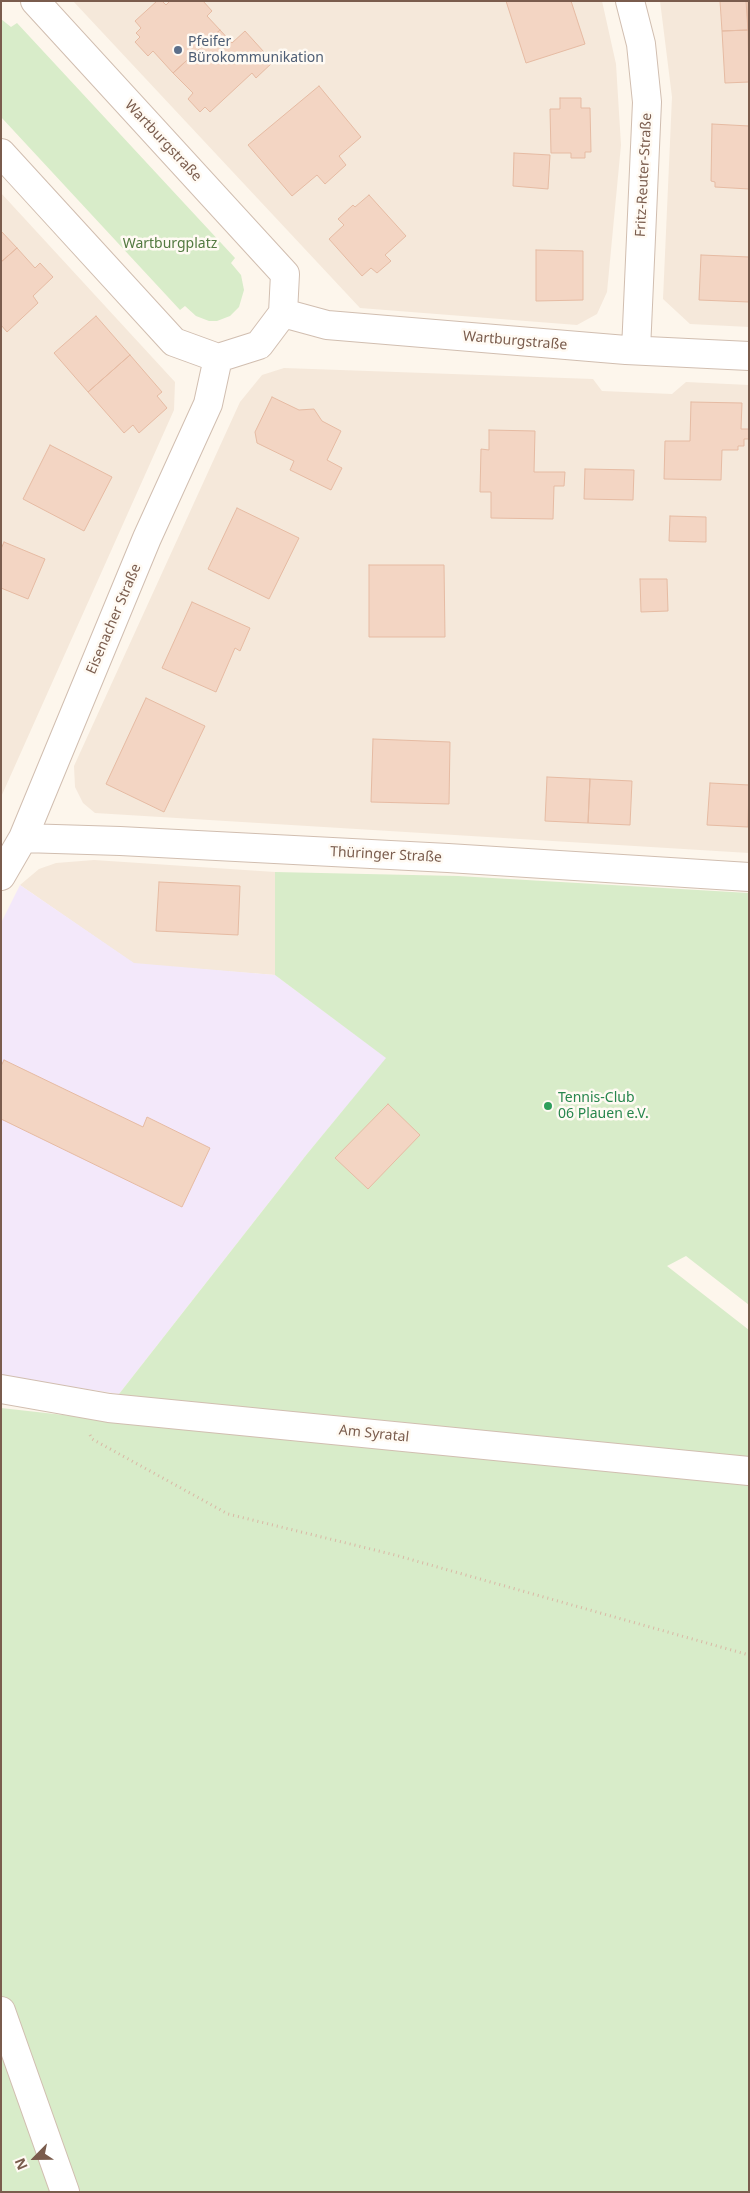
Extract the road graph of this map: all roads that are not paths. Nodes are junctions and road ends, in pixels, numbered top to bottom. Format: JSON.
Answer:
{"nodes":[{"id":1,"x":34,"y":1,"type":"edge"},
{"id":2,"x":630,"y":1,"type":"edge"},
{"id":3,"x":1,"y":153,"type":"edge"},
{"id":4,"x":283,"y":313,"type":"junction"},
{"id":5,"x":636,"y":350,"type":"junction"},
{"id":6,"x":749,"y":356,"type":"edge"},
{"id":7,"x":218,"y":358,"type":"junction"},
{"id":8,"x":23,"y":838,"type":"junction"},
{"id":9,"x":1,"y":876,"type":"edge"},
{"id":10,"x":749,"y":877,"type":"edge"},
{"id":11,"x":1,"y":1389,"type":"edge"},
{"id":12,"x":749,"y":1471,"type":"edge"},
{"id":13,"x":1,"y":2011,"type":"edge"},
{"id":14,"x":64,"y":2192,"type":"edge"}],
"edges":[{"from":1,"to":4,"type":"street","name":"Wartburgstraße"},
{"from":2,"to":5,"type":"street","name":"Fritz-Reuter-Straße"},
{"from":3,"to":7,"type":"street"},
{"from":4,"to":5,"type":"street","name":"Wartburgstraße"},
{"from":4,"to":7,"type":"street"},
{"from":5,"to":6,"type":"street","name":"Wartburgstraße"},
{"from":7,"to":8,"type":"street","name":"Eisenacher Straße"},
{"from":8,"to":9,"type":"street","name":"Eisenacher Straße"},
{"from":8,"to":10,"type":"street","name":"Thüringer Straße"},
{"from":11,"to":12,"type":"street","name":"Am Syratal"},
{"from":13,"to":14,"type":"street"}]}
